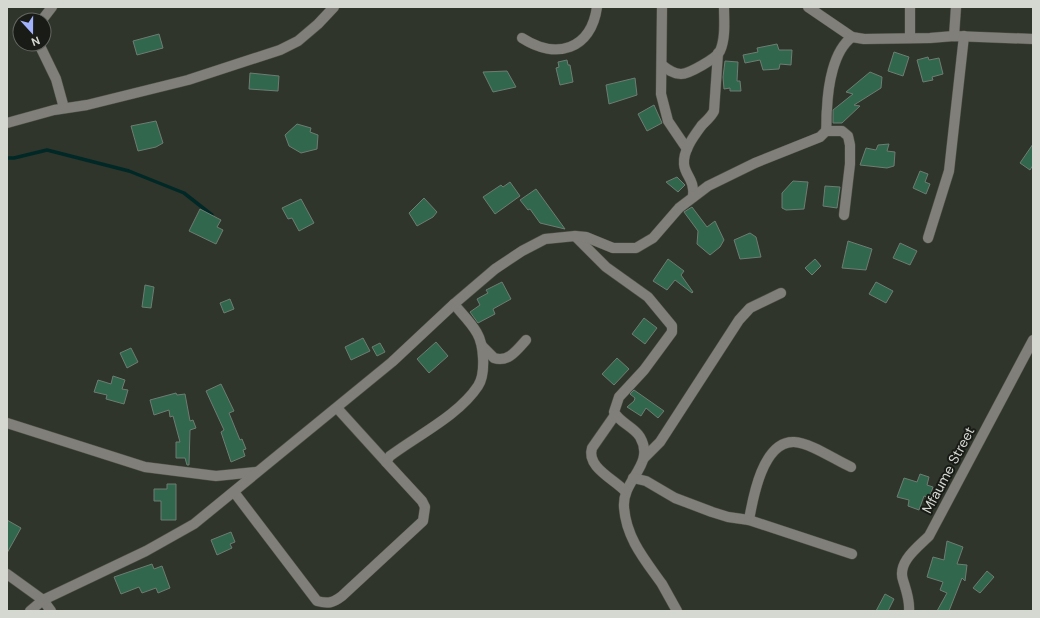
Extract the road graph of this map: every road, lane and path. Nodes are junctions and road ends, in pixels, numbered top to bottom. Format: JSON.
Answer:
{"nodes":[{"id":1,"x":334,"y":7,"type":"edge"},
{"id":2,"x":597,"y":7,"type":"edge"},
{"id":3,"x":662,"y":7,"type":"edge"},
{"id":4,"x":724,"y":7,"type":"edge"},
{"id":5,"x":808,"y":7,"type":"edge"},
{"id":6,"x":910,"y":7,"type":"edge"},
{"id":7,"x":956,"y":7,"type":"edge"},
{"id":8,"x":959,"y":36,"type":"junction"},
{"id":9,"x":852,"y":37,"type":"junction"},
{"id":10,"x":522,"y":38,"type":"dead end"},
{"id":11,"x":910,"y":38,"type":"junction"},
{"id":12,"x":1033,"y":39,"type":"edge"},
{"id":13,"x":43,"y":52,"type":"edge"},
{"id":14,"x":718,"y":53,"type":"junction"},
{"id":15,"x":662,"y":65,"type":"junction"},
{"id":16,"x":64,"y":108,"type":"junction"},
{"id":17,"x":7,"y":123,"type":"edge"},
{"id":18,"x":826,"y":131,"type":"junction"},
{"id":19,"x":687,"y":149,"type":"junction"},
{"id":20,"x":693,"y":197,"type":"junction"},
{"id":21,"x":844,"y":215,"type":"dead end"},
{"id":22,"x":575,"y":236,"type":"junction"},
{"id":23,"x":928,"y":238,"type":"dead end"},
{"id":24,"x":781,"y":293,"type":"dead end"},
{"id":25,"x":454,"y":304,"type":"junction"},
{"id":26,"x":526,"y":340,"type":"dead end"},
{"id":27,"x":1033,"y":340,"type":"edge"},
{"id":28,"x":482,"y":346,"type":"junction"},
{"id":29,"x":337,"y":408,"type":"junction"},
{"id":30,"x":615,"y":415,"type":"junction"},
{"id":31,"x":7,"y":423,"type":"edge"},
{"id":32,"x":644,"y":458,"type":"junction"},
{"id":33,"x":386,"y":462,"type":"junction"},
{"id":34,"x":851,"y":467,"type":"dead end"},
{"id":35,"x":256,"y":472,"type":"junction"},
{"id":36,"x":633,"y":478,"type":"junction"},
{"id":37,"x":625,"y":491,"type":"junction"},
{"id":38,"x":234,"y":492,"type":"junction"},
{"id":39,"x":749,"y":520,"type":"junction"},
{"id":40,"x":852,"y":554,"type":"dead end"},
{"id":41,"x":7,"y":574,"type":"edge"},
{"id":42,"x":42,"y":600,"type":"junction"},
{"id":43,"x":30,"y":611,"type":"edge"},
{"id":44,"x":51,"y":611,"type":"edge"},
{"id":45,"x":677,"y":611,"type":"edge"},
{"id":46,"x":909,"y":611,"type":"edge"}],
"edges":[{"from":1,"to":16,"type":"street"},
{"from":2,"to":10,"type":"street"},
{"from":3,"to":15,"type":"street"},
{"from":4,"to":14,"type":"street"},
{"from":5,"to":9,"type":"street"},
{"from":6,"to":11,"type":"street"},
{"from":7,"to":8,"type":"street"},
{"from":8,"to":11,"type":"street"},
{"from":8,"to":12,"type":"street"},
{"from":8,"to":23,"type":"street"},
{"from":9,"to":11,"type":"street"},
{"from":9,"to":18,"type":"street"},
{"from":13,"to":16,"type":"street"},
{"from":14,"to":15,"type":"street"},
{"from":14,"to":19,"type":"street"},
{"from":15,"to":19,"type":"street"},
{"from":16,"to":17,"type":"street"},
{"from":18,"to":20,"type":"street"},
{"from":18,"to":21,"type":"street"},
{"from":19,"to":20,"type":"street"},
{"from":20,"to":22,"type":"street"},
{"from":22,"to":25,"type":"street"},
{"from":22,"to":30,"type":"street"},
{"from":24,"to":32,"type":"street"},
{"from":25,"to":28,"type":"street"},
{"from":25,"to":29,"type":"street"},
{"from":26,"to":28,"type":"street"},
{"from":27,"to":46,"type":"street","name":"Mfaume Street"},
{"from":28,"to":33,"type":"street"},
{"from":29,"to":33,"type":"street"},
{"from":29,"to":35,"type":"street"},
{"from":30,"to":32,"type":"street"},
{"from":30,"to":37,"type":"street"},
{"from":31,"to":35,"type":"street"},
{"from":32,"to":36,"type":"street"},
{"from":33,"to":38,"type":"street"},
{"from":34,"to":39,"type":"street"},
{"from":35,"to":38,"type":"street"},
{"from":36,"to":37,"type":"street"},
{"from":36,"to":39,"type":"street"},
{"from":37,"to":45,"type":"street"},
{"from":38,"to":42,"type":"street"},
{"from":39,"to":40,"type":"street"},
{"from":41,"to":42,"type":"street"},
{"from":42,"to":43,"type":"street"},
{"from":42,"to":44,"type":"street"}]}
